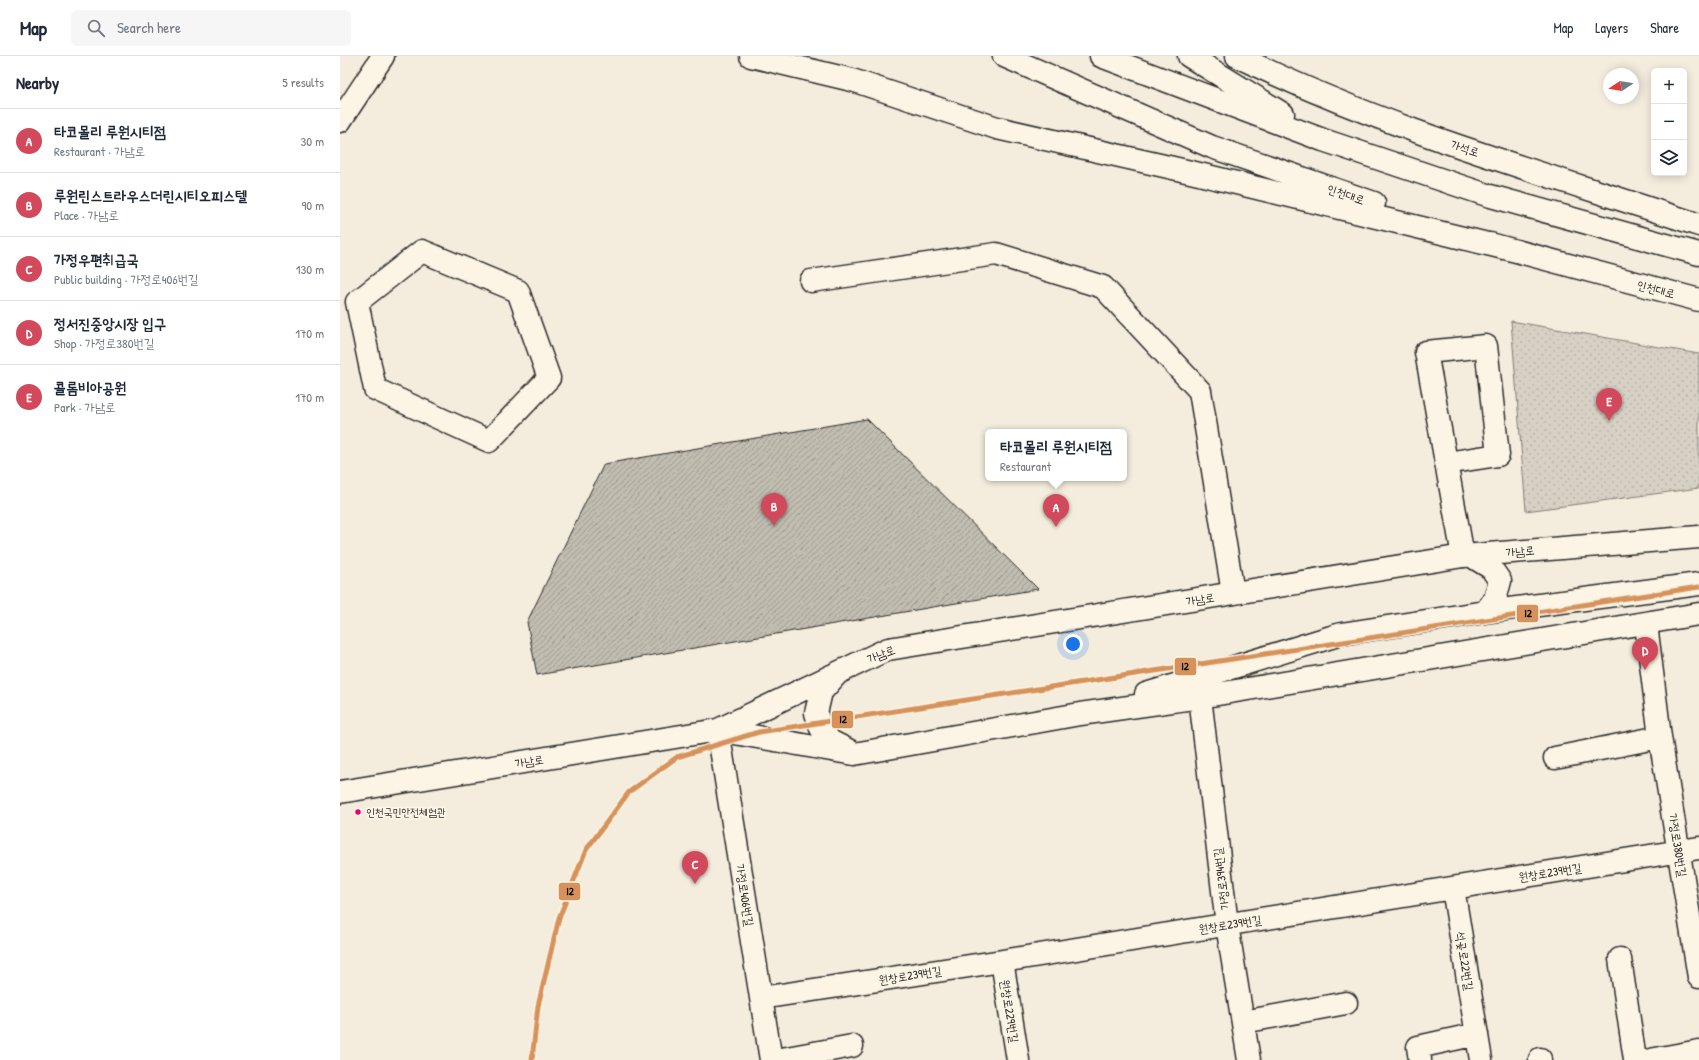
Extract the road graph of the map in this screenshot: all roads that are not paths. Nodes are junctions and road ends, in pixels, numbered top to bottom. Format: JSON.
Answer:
{"nodes":[{"id":1,"x":383,"y":56,"type":"edge"},
{"id":2,"x":751,"y":56,"type":"edge"},
{"id":3,"x":1004,"y":56,"type":"edge"},
{"id":4,"x":1101,"y":56,"type":"edge"},
{"id":5,"x":1189,"y":56,"type":"edge"},
{"id":6,"x":1237,"y":56,"type":"edge"},
{"id":7,"x":340,"y":121,"type":"edge"},
{"id":8,"x":1323,"y":140,"type":"junction"},
{"id":9,"x":1699,"y":225,"type":"edge"},
{"id":10,"x":1504,"y":248,"type":"junction"},
{"id":11,"x":1699,"y":254,"type":"edge"},
{"id":12,"x":811,"y":282,"type":"dead end"},
{"id":13,"x":348,"y":299,"type":"edge"},
{"id":14,"x":1699,"y":300,"type":"edge"},
{"id":15,"x":1446,"y":463,"type":"junction"},
{"id":16,"x":1699,"y":537,"type":"edge"},
{"id":17,"x":1467,"y":555,"type":"junction"},
{"id":18,"x":1699,"y":584,"type":"edge"},
{"id":19,"x":1233,"y":593,"type":"junction"},
{"id":20,"x":1485,"y":612,"type":"junction"},
{"id":21,"x":1699,"y":614,"type":"edge"},
{"id":22,"x":1646,"y":624,"type":"junction"},
{"id":23,"x":837,"y":674,"type":"junction"},
{"id":24,"x":1200,"y":697,"type":"junction"},
{"id":25,"x":1080,"y":714,"type":"junction"},
{"id":26,"x":718,"y":730,"type":"junction"},
{"id":27,"x":1660,"y":737,"type":"junction"},
{"id":28,"x":854,"y":754,"type":"junction"},
{"id":29,"x":1555,"y":758,"type":"dead end"},
{"id":30,"x":340,"y":792,"type":"edge"},
{"id":31,"x":1689,"y":850,"type":"edge"},
{"id":32,"x":1453,"y":888,"type":"junction"},
{"id":33,"x":1227,"y":925,"type":"junction"},
{"id":34,"x":1620,"y":959,"type":"dead end"},
{"id":35,"x":1002,"y":961,"type":"junction"},
{"id":36,"x":1699,"y":977,"type":"edge"},
{"id":37,"x":761,"y":998,"type":"junction"},
{"id":38,"x":1346,"y":1003,"type":"dead end"},
{"id":39,"x":1243,"y":1022,"type":"junction"},
{"id":40,"x":1477,"y":1034,"type":"junction"},
{"id":41,"x":852,"y":1046,"type":"dead end"},
{"id":42,"x":1699,"y":1051,"type":"edge"},
{"id":43,"x":771,"y":1060,"type":"edge"},
{"id":44,"x":776,"y":1060,"type":"edge"},
{"id":45,"x":1018,"y":1060,"type":"edge"},
{"id":46,"x":1249,"y":1060,"type":"edge"},
{"id":47,"x":1420,"y":1060,"type":"edge"},
{"id":48,"x":1481,"y":1060,"type":"edge"},
{"id":49,"x":1635,"y":1060,"type":"edge"},
{"id":50,"x":1650,"y":1060,"type":"edge"}],
"edges":[{"from":1,"to":7,"type":"main road"},
{"from":2,"to":10,"type":"main road"},
{"from":3,"to":10,"type":"main road","name":"인천대로"},
{"from":4,"to":8,"type":"main road"},
{"from":5,"to":8,"type":"main road"},
{"from":6,"to":9,"type":"main road","name":"가석로"},
{"from":8,"to":11,"type":"main road"},
{"from":10,"to":14,"type":"main road","name":"인천대로"},
{"from":12,"to":19,"type":"main road"},
{"from":13,"to":13,"type":"main road"},
{"from":15,"to":15,"type":"main road"},
{"from":15,"to":17,"type":"main road"},
{"from":16,"to":17,"type":"main road","name":"가남로"},
{"from":17,"to":19,"type":"main road","name":"가남로"},
{"from":17,"to":20,"type":"main road"},
{"from":18,"to":20,"type":"main road"},
{"from":19,"to":23,"type":"main road","name":"가남로"},
{"from":20,"to":25,"type":"main road"},
{"from":21,"to":22,"type":"main road","name":"가남로"},
{"from":22,"to":24,"type":"main road","name":"가남로"},
{"from":22,"to":27,"type":"main road","name":"가정로380번길"},
{"from":23,"to":26,"type":"main road","name":"가남로"},
{"from":23,"to":28,"type":"main road"},
{"from":24,"to":25,"type":"main road","name":"가남로"},
{"from":24,"to":33,"type":"main road","name":"가정로394번길"},
{"from":25,"to":28,"type":"main road","name":"가남로"},
{"from":26,"to":28,"type":"main road","name":"가남로"},
{"from":26,"to":30,"type":"main road","name":"가남로"},
{"from":26,"to":37,"type":"main road","name":"가정로406번길"},
{"from":27,"to":29,"type":"main road"},
{"from":27,"to":31,"type":"main road","name":"가정로380번길"},
{"from":31,"to":32,"type":"main road","name":"원창로239번길"},
{"from":31,"to":36,"type":"main road","name":"가정로380번길"},
{"from":32,"to":33,"type":"main road","name":"원창로239번길"},
{"from":32,"to":40,"type":"main road","name":"석곶로22번길"},
{"from":33,"to":35,"type":"main road","name":"원창로239번길"},
{"from":33,"to":39,"type":"main road","name":"가정로394번길"},
{"from":34,"to":49,"type":"main road"},
{"from":35,"to":37,"type":"main road","name":"원창로239번길"},
{"from":35,"to":45,"type":"main road","name":"원창로229번길"},
{"from":37,"to":43,"type":"main road","name":"가정로406번길"},
{"from":38,"to":39,"type":"main road"},
{"from":39,"to":46,"type":"main road","name":"가정로394번길"},
{"from":40,"to":47,"type":"main road"},
{"from":40,"to":48,"type":"main road","name":"석곶로22번길"},
{"from":41,"to":44,"type":"main road"},
{"from":42,"to":50,"type":"main road"}]}
